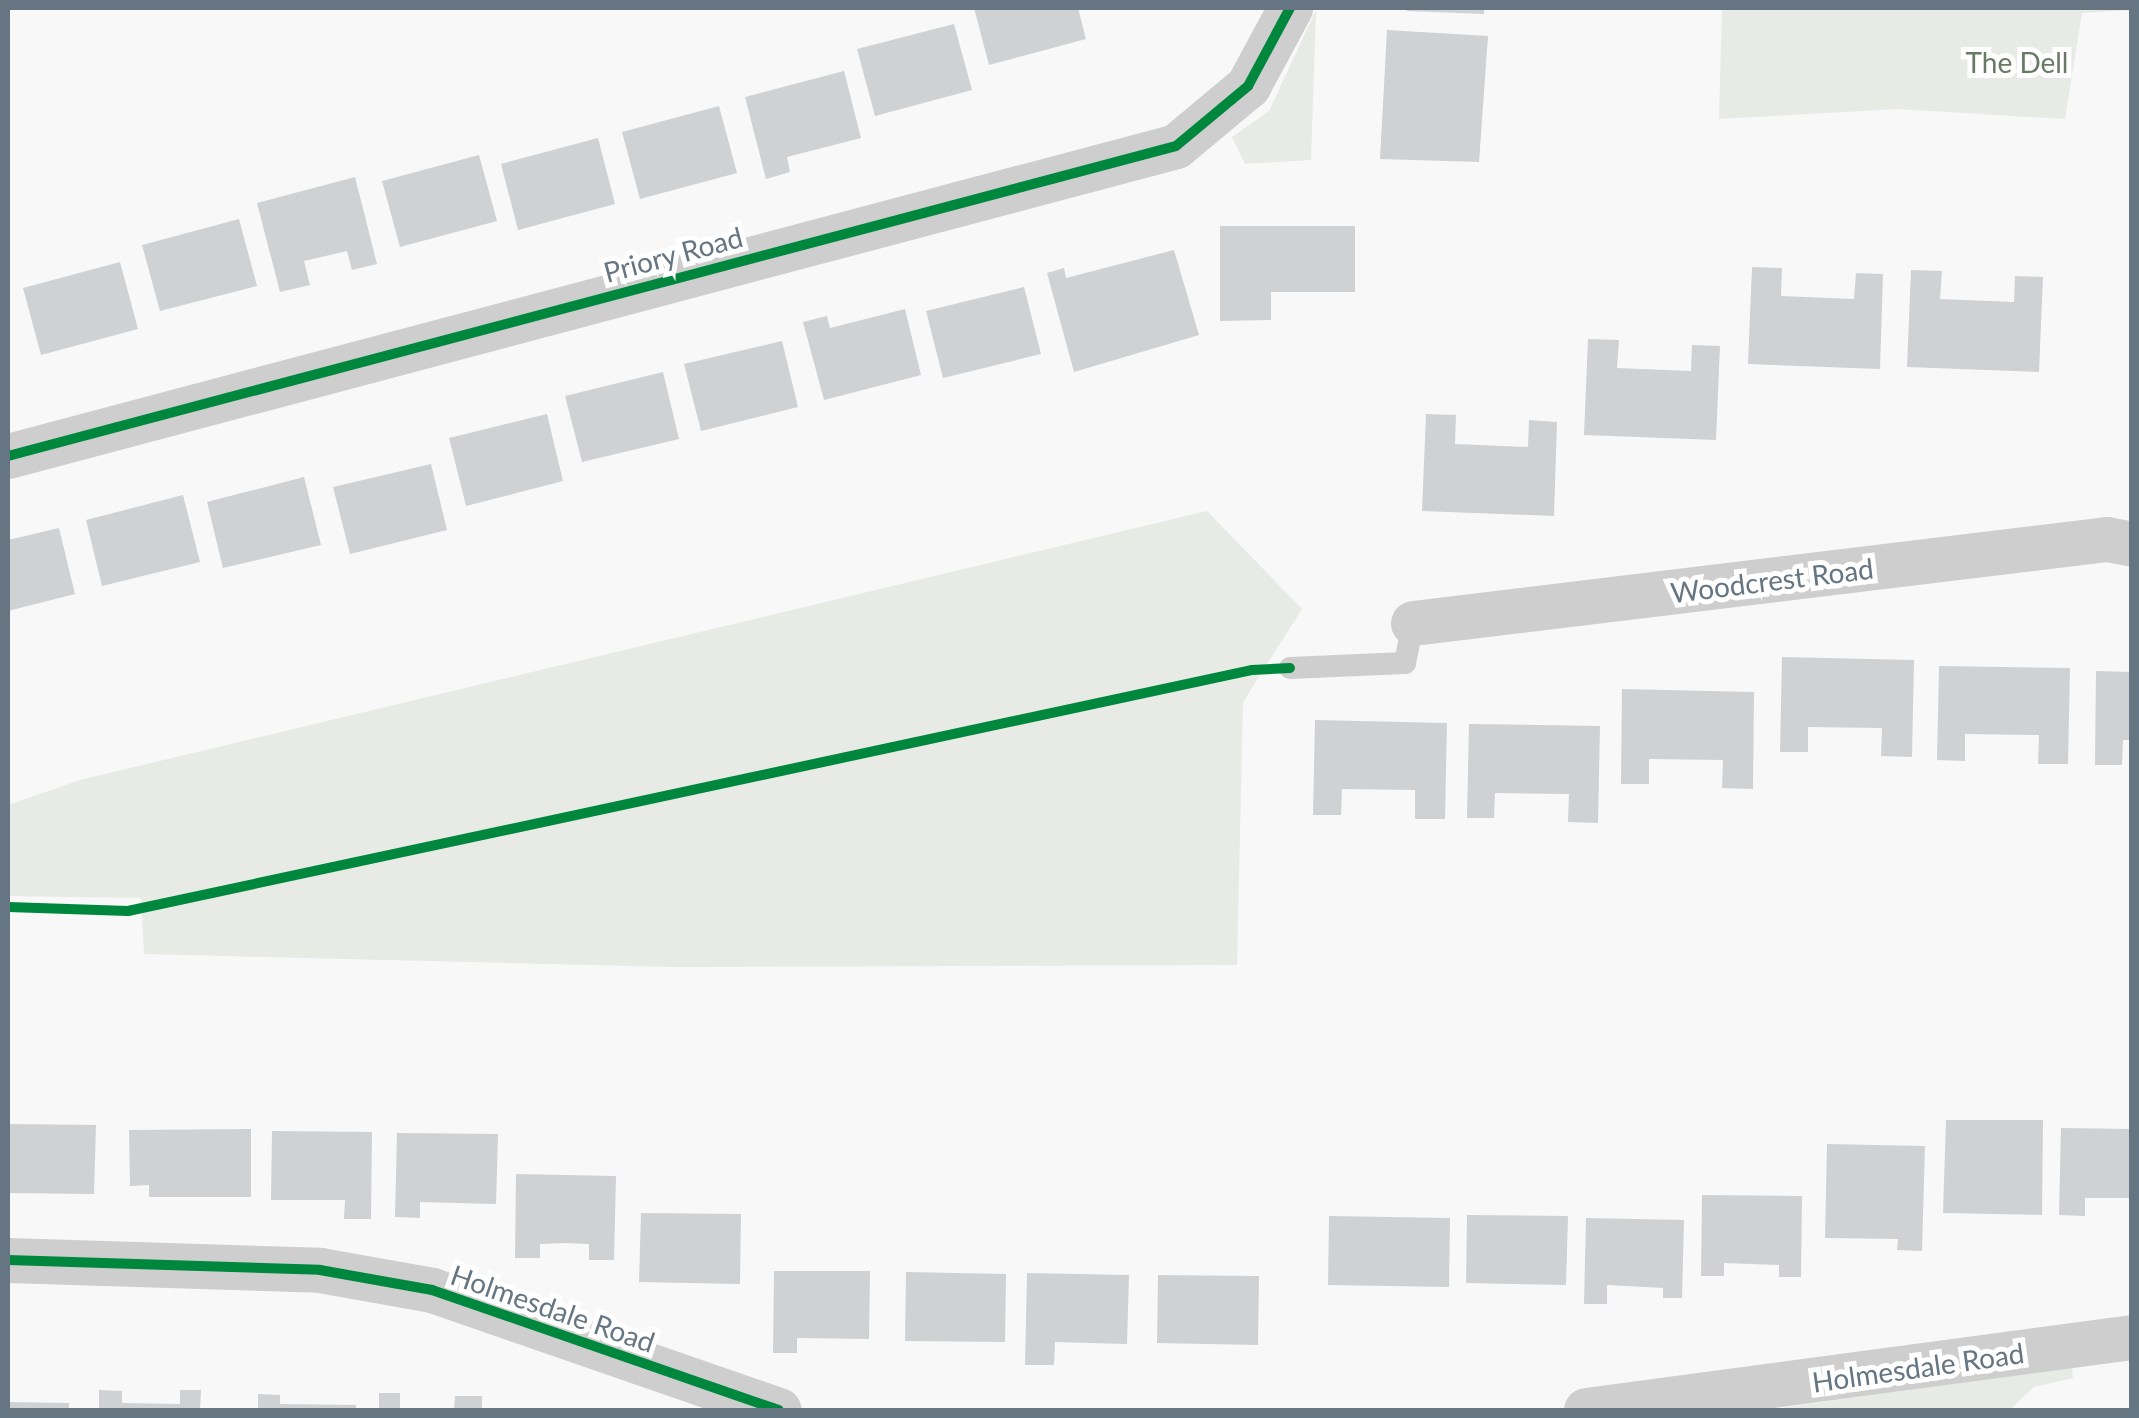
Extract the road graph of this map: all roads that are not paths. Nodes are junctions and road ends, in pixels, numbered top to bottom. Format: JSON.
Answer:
{"nodes":[{"id":1,"x":1290,"y":8,"type":"edge"},
{"id":2,"x":8,"y":456,"type":"edge"},
{"id":3,"x":2132,"y":544,"type":"edge"},
{"id":4,"x":1412,"y":623,"type":"joint"},
{"id":5,"x":1290,"y":668,"type":"dead end"},
{"id":6,"x":8,"y":1260,"type":"edge"},
{"id":7,"x":2132,"y":1338,"type":"edge"},
{"id":8,"x":779,"y":1410,"type":"edge"},
{"id":9,"x":1586,"y":1410,"type":"edge"}],
"edges":[{"from":1,"to":2,"type":"street","name":"Priory Road"},
{"from":3,"to":4,"type":"street","name":"Woodcrest Road"},
{"from":4,"to":5,"type":"lane"},
{"from":6,"to":8,"type":"street","name":"Holmesdale Road"},
{"from":7,"to":9,"type":"street","name":"Holmesdale Road"}]}
